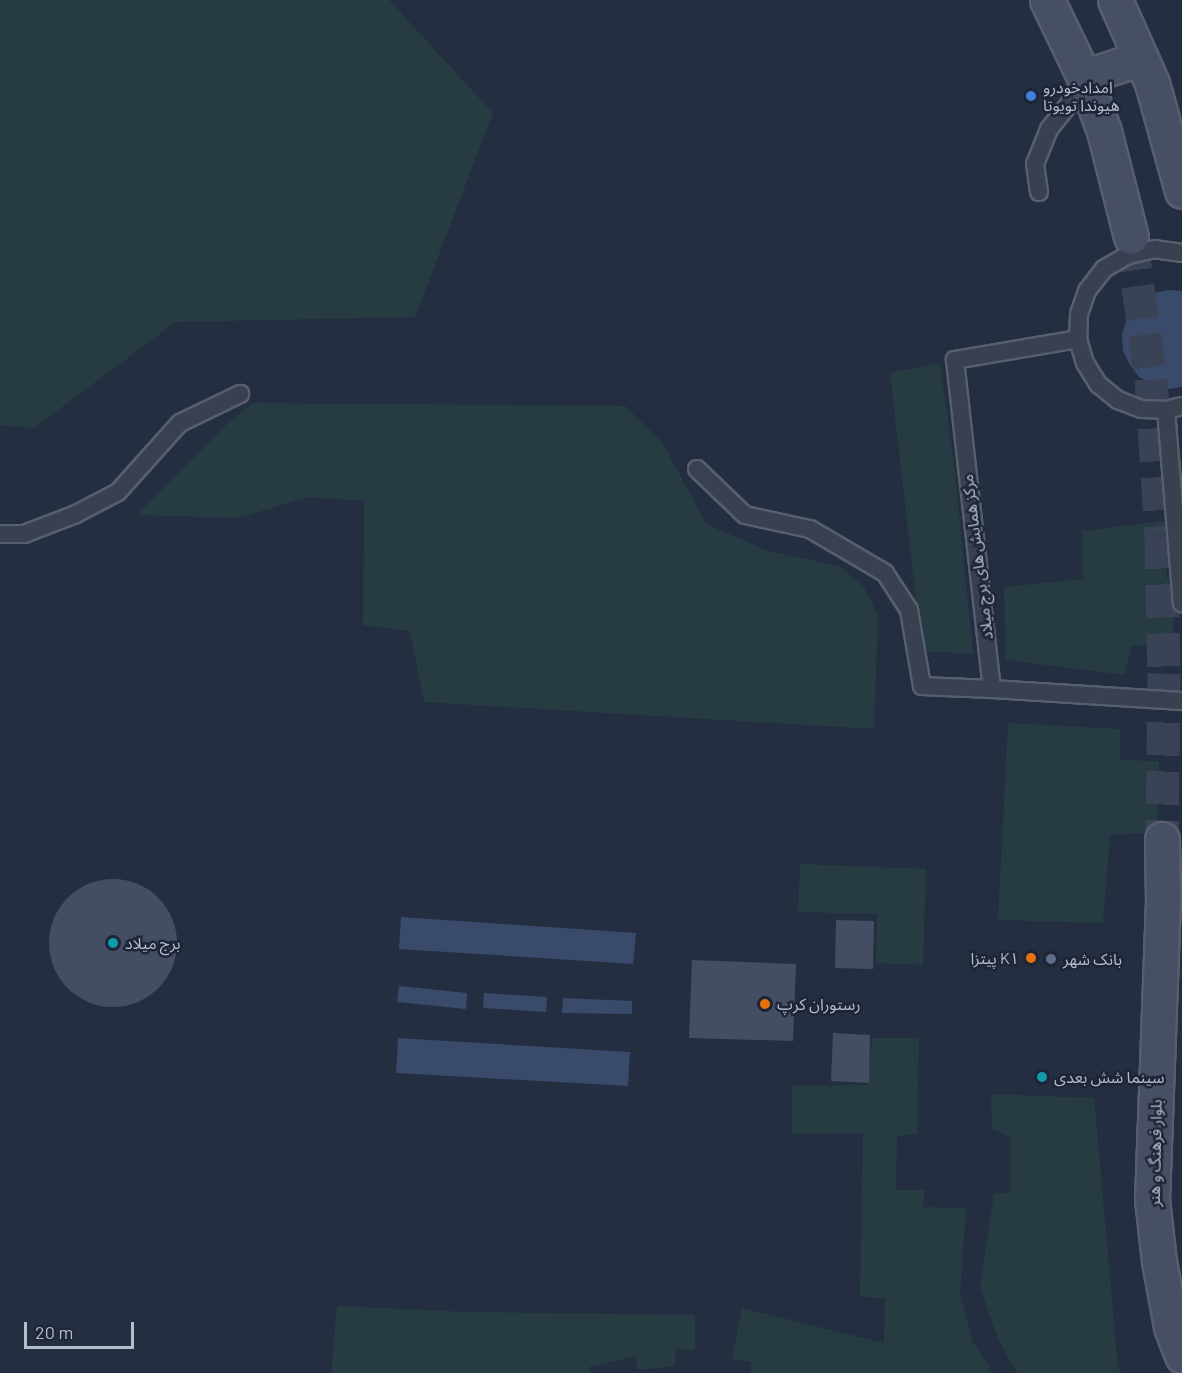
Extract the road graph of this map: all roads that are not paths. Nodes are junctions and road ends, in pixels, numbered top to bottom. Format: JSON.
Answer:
{"nodes":[{"id":1,"x":1047,"y":0,"type":"edge"},
{"id":2,"x":1115,"y":0,"type":"edge"},
{"id":3,"x":1141,"y":58,"type":"junction"},
{"id":4,"x":1084,"y":77,"type":"junction"},
{"id":5,"x":1174,"y":130,"type":"edge"},
{"id":6,"x":1182,"y":191,"type":"edge"},
{"id":7,"x":1039,"y":192,"type":"dead end"},
{"id":8,"x":1131,"y":237,"type":"tunnel mouth"},
{"id":9,"x":1182,"y":253,"type":"edge"},
{"id":10,"x":1078,"y":339,"type":"junction"},
{"id":11,"x":240,"y":394,"type":"dead end"},
{"id":12,"x":1174,"y":408,"type":"edge"},
{"id":13,"x":697,"y":469,"type":"dead end"},
{"id":14,"x":0,"y":534,"type":"edge"},
{"id":15,"x":1182,"y":603,"type":"edge"},
{"id":16,"x":992,"y":689,"type":"junction"},
{"id":17,"x":1182,"y":701,"type":"edge"},
{"id":18,"x":1162,"y":839,"type":"tunnel mouth"},
{"id":19,"x":1172,"y":900,"type":"edge"},
{"id":20,"x":1182,"y":1356,"type":"edge"}],
"edges":[{"from":1,"to":4,"type":"street"},
{"from":2,"to":3,"type":"street"},
{"from":3,"to":4,"type":"street"},
{"from":3,"to":5,"type":"street"},
{"from":4,"to":7,"type":"lane"},
{"from":4,"to":8,"type":"street"},
{"from":5,"to":6,"type":"street"},
{"from":9,"to":10,"type":"lane"},
{"from":10,"to":12,"type":"lane"},
{"from":10,"to":16,"type":"lane","name":"مرکز همایش های برج میلاد"},
{"from":11,"to":14,"type":"lane"},
{"from":12,"to":15,"type":"lane"},
{"from":13,"to":16,"type":"lane"},
{"from":16,"to":17,"type":"lane"},
{"from":18,"to":19,"type":"street","name":"بلوار فرهنگ و هنر"},
{"from":19,"to":20,"type":"street","name":"بلوار فرهنگ و هنر"}]}
